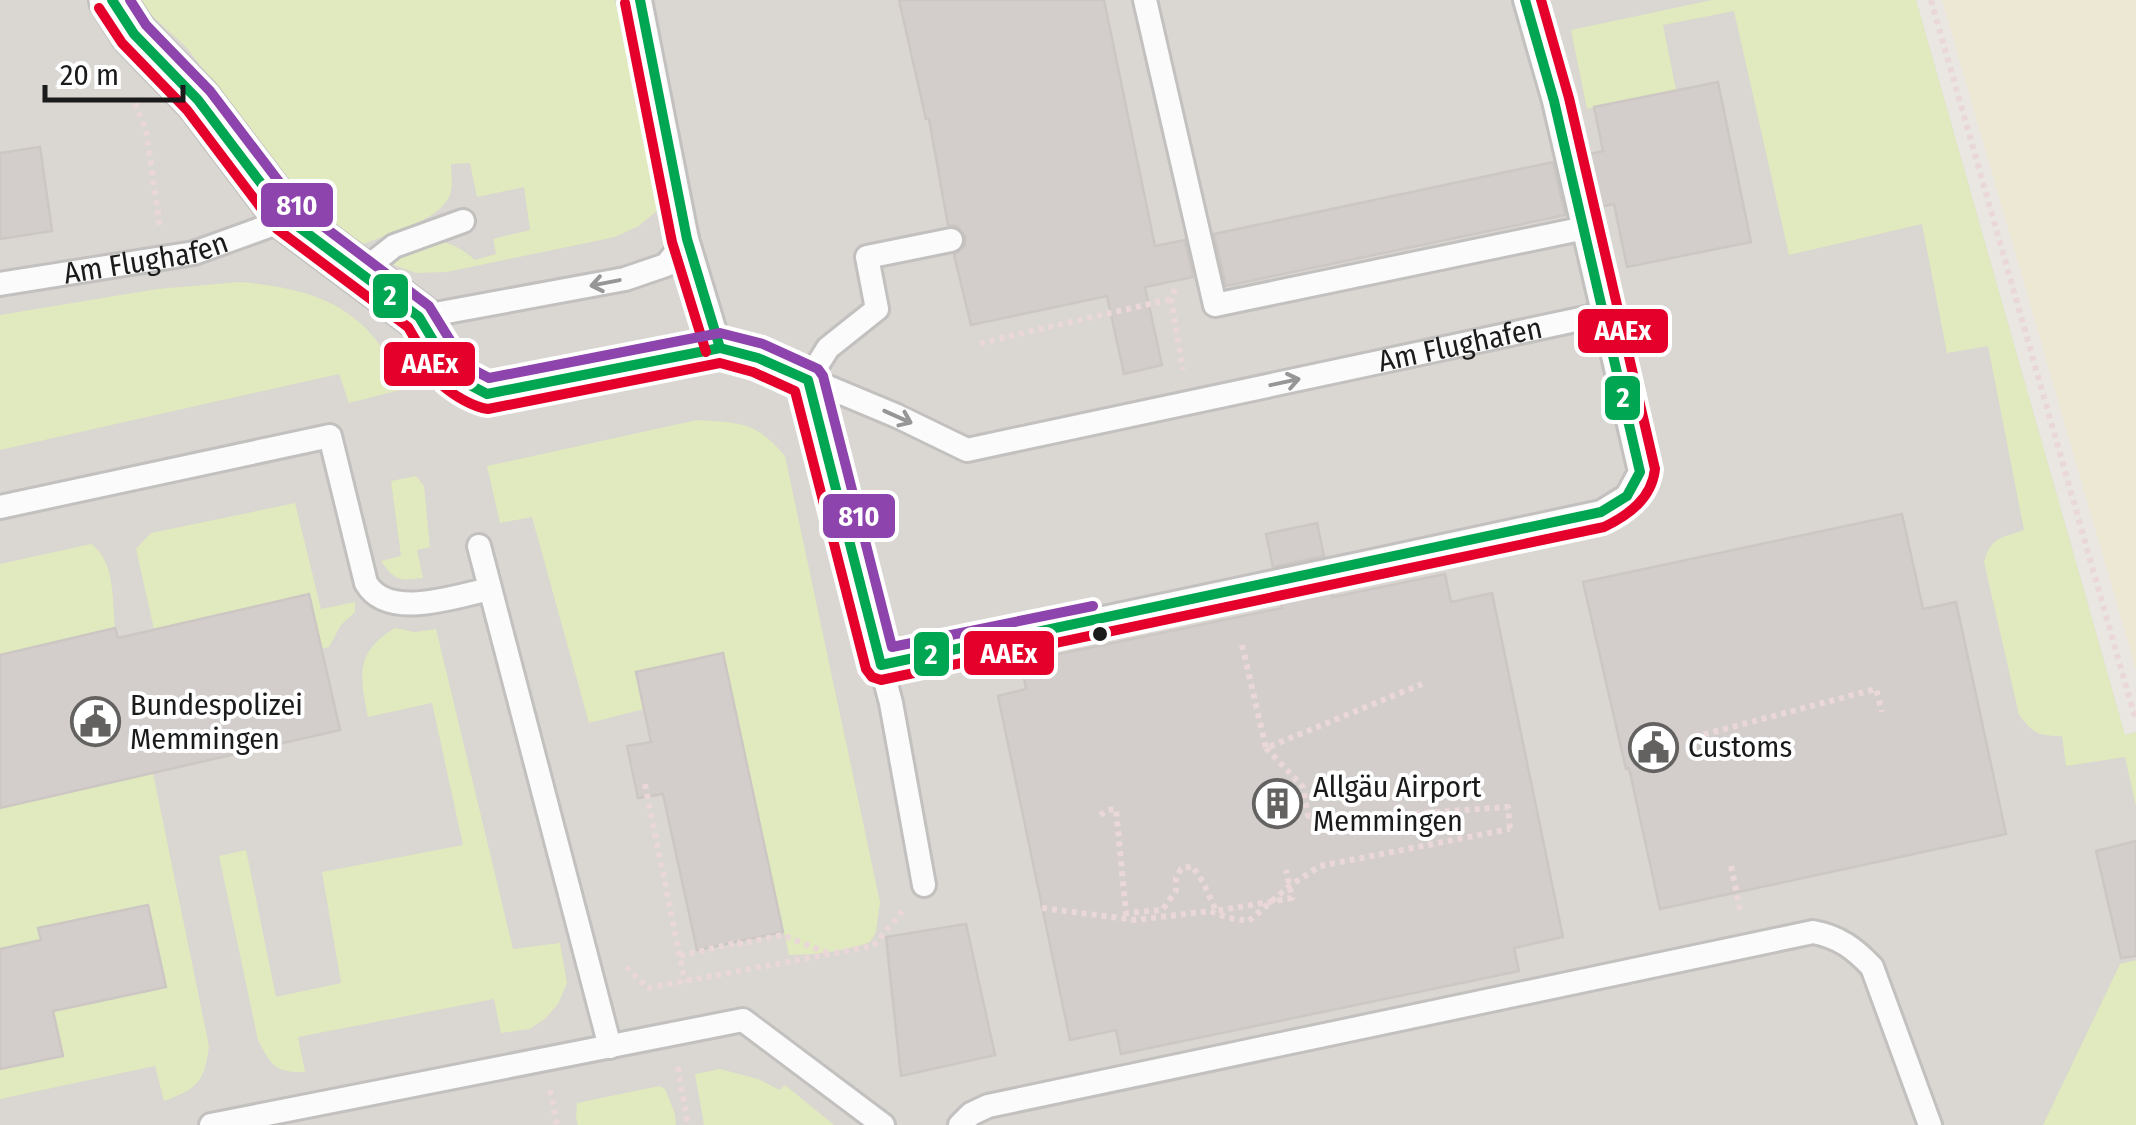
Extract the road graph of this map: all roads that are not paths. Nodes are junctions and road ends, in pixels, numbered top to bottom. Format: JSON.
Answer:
{"nodes":[{"id":1,"x":112,"y":0,"type":"edge"},
{"id":2,"x":640,"y":0,"type":"edge"},
{"id":3,"x":1145,"y":0,"type":"edge"},
{"id":4,"x":1525,"y":0,"type":"edge"},
{"id":5,"x":288,"y":218,"type":"junction"},
{"id":6,"x":463,"y":221,"type":"dead end"},
{"id":7,"x":1584,"y":228,"type":"junction"},
{"id":8,"x":687,"y":238,"type":"junction"},
{"id":9,"x":951,"y":240,"type":"dead end"},
{"id":10,"x":360,"y":273,"type":"junction"},
{"id":11,"x":0,"y":284,"type":"edge"},
{"id":12,"x":1604,"y":314,"type":"junction"},
{"id":13,"x":418,"y":317,"type":"junction"},
{"id":14,"x":720,"y":348,"type":"junction"},
{"id":15,"x":808,"y":380,"type":"junction"},
{"id":16,"x":0,"y":507,"type":"edge"},
{"id":17,"x":479,"y":546,"type":"dead end"},
{"id":18,"x":490,"y":589,"type":"junction"},
{"id":19,"x":881,"y":665,"type":"junction"},
{"id":20,"x":924,"y":885,"type":"road end"},
{"id":21,"x":610,"y":1047,"type":"junction"},
{"id":22,"x":211,"y":1125,"type":"edge"},
{"id":23,"x":883,"y":1125,"type":"edge"},
{"id":24,"x":960,"y":1125,"type":"edge"},
{"id":25,"x":1930,"y":1125,"type":"edge"}],
"edges":[{"from":1,"to":5,"type":"street","name":"Am Flughafen"},
{"from":2,"to":8,"type":"lane"},
{"from":3,"to":7,"type":"lane"},
{"from":4,"to":7,"type":"lane"},
{"from":5,"to":10,"type":"street","name":"Am Flughafen"},
{"from":5,"to":11,"type":"lane","name":"Am Flughafen"},
{"from":6,"to":10,"type":"lane"},
{"from":7,"to":12,"type":"lane"},
{"from":8,"to":13,"type":"lane","one_way":true},
{"from":8,"to":14,"type":"lane"},
{"from":9,"to":15,"type":"lane"},
{"from":10,"to":13,"type":"street","name":"Am Flughafen"},
{"from":15,"to":12,"type":"lane","name":"Am Flughafen","one_way":true},
{"from":12,"to":19,"type":"lane"},
{"from":13,"to":14,"type":"lane","name":"Am Flughafen"},
{"from":14,"to":15,"type":"lane","name":"Am Flughafen"},
{"from":15,"to":19,"type":"lane"},
{"from":16,"to":18,"type":"lane"},
{"from":17,"to":18,"type":"lane"},
{"from":18,"to":21,"type":"lane"},
{"from":19,"to":20,"type":"lane"},
{"from":21,"to":22,"type":"lane"},
{"from":21,"to":23,"type":"lane"},
{"from":24,"to":25,"type":"lane"}]}
